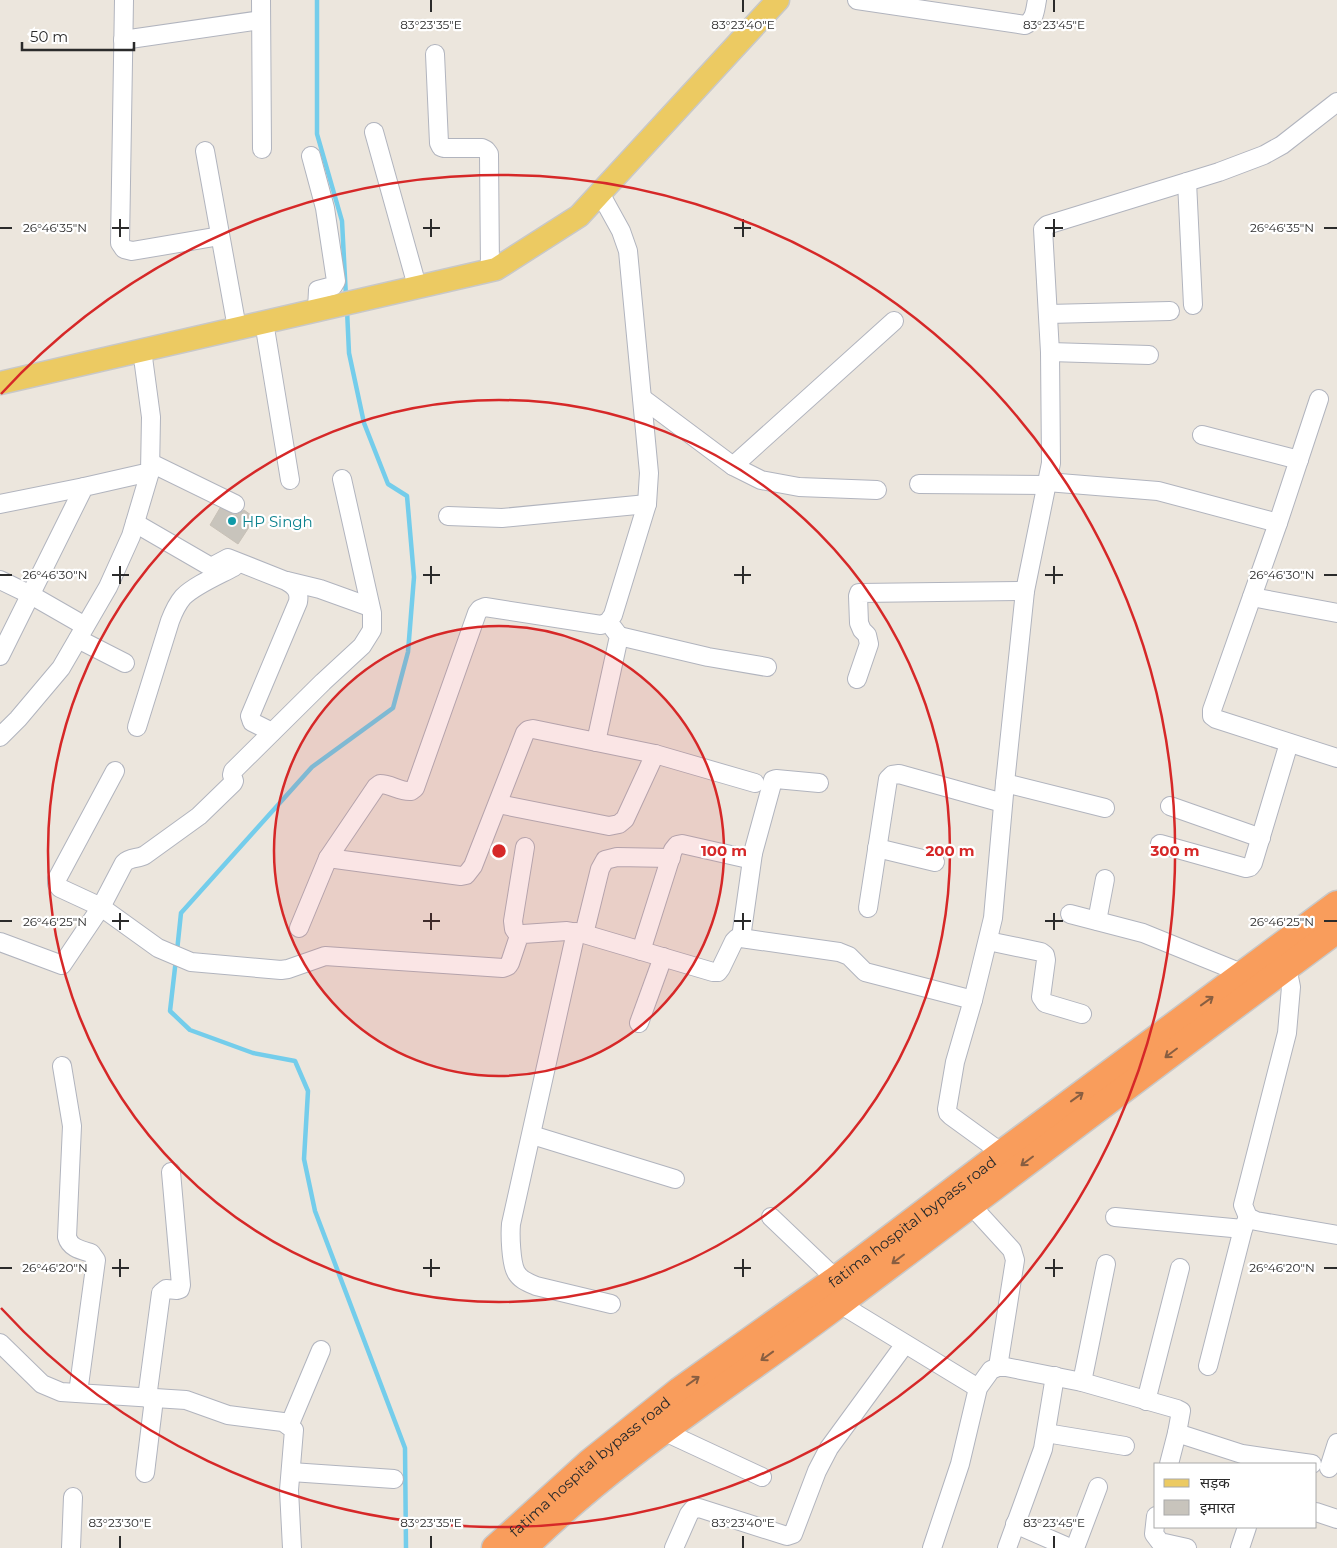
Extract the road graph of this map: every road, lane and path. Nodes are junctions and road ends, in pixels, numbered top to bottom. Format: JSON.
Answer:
{"nodes":[{"id":1,"x":124,"y":0,"type":"edge"},
{"id":2,"x":261,"y":0,"type":"edge"},
{"id":3,"x":778,"y":0,"type":"edge"},
{"id":4,"x":857,"y":0,"type":"edge"},
{"id":5,"x":1037,"y":0,"type":"edge"},
{"id":6,"x":261,"y":20,"type":"junction"},
{"id":7,"x":123,"y":40,"type":"junction"},
{"id":8,"x":435,"y":54,"type":"dead end"},
{"id":9,"x":1337,"y":102,"type":"edge"},
{"id":10,"x":374,"y":132,"type":"dead end"},
{"id":11,"x":262,"y":149,"type":"dead end"},
{"id":12,"x":205,"y":151,"type":"dead end"},
{"id":13,"x":311,"y":156,"type":"dead end"},
{"id":14,"x":1187,"y":182,"type":"junction"},
{"id":15,"x":600,"y":193,"type":"junction"},
{"id":16,"x":220,"y":236,"type":"junction"},
{"id":17,"x":490,"y":270,"type":"junction"},
{"id":18,"x":408,"y":288,"type":"junction"},
{"id":19,"x":1193,"y":305,"type":"dead end"},
{"id":20,"x":320,"y":309,"type":"junction"},
{"id":21,"x":1170,"y":311,"type":"dead end"},
{"id":22,"x":1048,"y":314,"type":"junction"},
{"id":23,"x":894,"y":321,"type":"dead end"},
{"id":24,"x":264,"y":322,"type":"junction"},
{"id":25,"x":237,"y":328,"type":"junction"},
{"id":26,"x":142,"y":350,"type":"junction"},
{"id":27,"x":1050,"y":352,"type":"junction"},
{"id":28,"x":1149,"y":355,"type":"dead end"},
{"id":29,"x":0,"y":383,"type":"edge"},
{"id":30,"x":642,"y":398,"type":"junction"},
{"id":31,"x":1319,"y":399,"type":"dead end"},
{"id":32,"x":1202,"y":436,"type":"dead end"},
{"id":33,"x":1299,"y":460,"type":"junction"},
{"id":34,"x":733,"y":466,"type":"junction"},
{"id":35,"x":150,"y":467,"type":"junction"},
{"id":36,"x":342,"y":479,"type":"dead end"},
{"id":37,"x":290,"y":480,"type":"dead end"},
{"id":38,"x":1047,"y":483,"type":"junction"},
{"id":39,"x":919,"y":484,"type":"dead end"},
{"id":40,"x":84,"y":487,"type":"junction"},
{"id":41,"x":877,"y":490,"type":"dead end"},
{"id":42,"x":0,"y":504,"type":"edge"},
{"id":43,"x":235,"y":504,"type":"dead end"},
{"id":44,"x":647,"y":504,"type":"junction"},
{"id":45,"x":448,"y":516,"type":"dead end"},
{"id":46,"x":135,"y":523,"type":"junction"},
{"id":47,"x":1278,"y":523,"type":"junction"},
{"id":48,"x":241,"y":563,"type":"junction"},
{"id":49,"x":0,"y":580,"type":"edge"},
{"id":50,"x":286,"y":581,"type":"junction"},
{"id":51,"x":1025,"y":591,"type":"junction"},
{"id":52,"x":31,"y":595,"type":"junction"},
{"id":53,"x":1252,"y":597,"type":"junction"},
{"id":54,"x":370,"y":607,"type":"junction"},
{"id":55,"x":1337,"y":614,"type":"edge"},
{"id":56,"x":608,"y":622,"type":"junction"},
{"id":57,"x":81,"y":633,"type":"junction"},
{"id":58,"x":619,"y":636,"type":"junction"},
{"id":59,"x":0,"y":656,"type":"edge"},
{"id":60,"x":125,"y":663,"type":"dead end"},
{"id":61,"x":767,"y":667,"type":"dead end"},
{"id":62,"x":857,"y":679,"type":"dead end"},
{"id":63,"x":137,"y":727,"type":"dead end"},
{"id":64,"x":272,"y":732,"type":"junction"},
{"id":65,"x":0,"y":737,"type":"edge"},
{"id":66,"x":596,"y":742,"type":"junction"},
{"id":67,"x":1290,"y":743,"type":"junction"},
{"id":68,"x":655,"y":754,"type":"junction"},
{"id":69,"x":1337,"y":758,"type":"edge"},
{"id":70,"x":115,"y":771,"type":"dead end"},
{"id":71,"x":755,"y":783,"type":"dead end"},
{"id":72,"x":1005,"y":783,"type":"junction"},
{"id":73,"x":819,"y":784,"type":"dead end"},
{"id":74,"x":1003,"y":803,"type":"junction"},
{"id":75,"x":498,"y":804,"type":"junction"},
{"id":76,"x":1170,"y":806,"type":"dead end"},
{"id":77,"x":1105,"y":808,"type":"dead end"},
{"id":78,"x":1261,"y":838,"type":"junction"},
{"id":79,"x":1160,"y":844,"type":"dead end"},
{"id":80,"x":525,"y":847,"type":"dead end"},
{"id":81,"x":877,"y":848,"type":"junction"},
{"id":82,"x":753,"y":853,"type":"junction"},
{"id":83,"x":328,"y":858,"type":"junction"},
{"id":84,"x":671,"y":858,"type":"junction"},
{"id":85,"x":935,"y":862,"type":"dead end"},
{"id":86,"x":1105,"y":879,"type":"dead end"},
{"id":87,"x":1337,"y":904,"type":"edge"},
{"id":88,"x":101,"y":907,"type":"junction"},
{"id":89,"x":868,"y":908,"type":"dead end"},
{"id":90,"x":1070,"y":914,"type":"dead end"},
{"id":91,"x":1097,"y":921,"type":"junction"},
{"id":92,"x":299,"y":928,"type":"dead end"},
{"id":93,"x":1336,"y":931,"type":"edge"},
{"id":94,"x":580,"y":933,"type":"junction"},
{"id":95,"x":518,"y":936,"type":"junction"},
{"id":96,"x":741,"y":938,"type":"junction"},
{"id":97,"x":988,"y":941,"type":"junction"},
{"id":98,"x":0,"y":942,"type":"edge"},
{"id":99,"x":641,"y":951,"type":"junction"},
{"id":100,"x":663,"y":957,"type":"junction"},
{"id":101,"x":1286,"y":967,"type":"junction"},
{"id":102,"x":1244,"y":974,"type":"junction"},
{"id":103,"x":973,"y":1000,"type":"junction"},
{"id":104,"x":1082,"y":1014,"type":"dead end"},
{"id":105,"x":639,"y":1023,"type":"dead end"},
{"id":106,"x":62,"y":1066,"type":"dead end"},
{"id":107,"x":1051,"y":1130,"type":"junction"},
{"id":108,"x":532,"y":1135,"type":"junction"},
{"id":109,"x":1002,"y":1153,"type":"junction"},
{"id":110,"x":171,"y":1172,"type":"dead end"},
{"id":111,"x":675,"y":1179,"type":"dead end"},
{"id":112,"x":970,"y":1204,"type":"junction"},
{"id":113,"x":1115,"y":1216,"type":"dead end"},
{"id":114,"x":771,"y":1217,"type":"dead end"},
{"id":115,"x":1246,"y":1223,"type":"junction"},
{"id":116,"x":1337,"y":1234,"type":"edge"},
{"id":117,"x":1106,"y":1264,"type":"dead end"},
{"id":118,"x":1180,"y":1268,"type":"dead end"},
{"id":119,"x":838,"y":1291,"type":"junction"},
{"id":120,"x":611,"y":1304,"type":"dead end"},
{"id":121,"x":0,"y":1343,"type":"edge"},
{"id":122,"x":905,"y":1344,"type":"junction"},
{"id":123,"x":321,"y":1350,"type":"dead end"},
{"id":124,"x":1208,"y":1366,"type":"dead end"},
{"id":125,"x":998,"y":1367,"type":"junction"},
{"id":126,"x":1055,"y":1376,"type":"junction"},
{"id":127,"x":1082,"y":1382,"type":"junction"},
{"id":128,"x":978,"y":1388,"type":"junction"},
{"id":129,"x":78,"y":1394,"type":"junction"},
{"id":130,"x":150,"y":1399,"type":"junction"},
{"id":131,"x":1146,"y":1401,"type":"junction"},
{"id":132,"x":289,"y":1426,"type":"junction"},
{"id":133,"x":663,"y":1431,"type":"junction"},
{"id":134,"x":1046,"y":1433,"type":"junction"},
{"id":135,"x":1177,"y":1433,"type":"junction"},
{"id":136,"x":1337,"y":1443,"type":"edge"},
{"id":137,"x":1125,"y":1446,"type":"dead end"},
{"id":138,"x":1265,"y":1461,"type":"edge"},
{"id":139,"x":1169,"y":1463,"type":"edge"},
{"id":140,"x":1296,"y":1463,"type":"edge"},
{"id":141,"x":1327,"y":1468,"type":"edge"},
{"id":142,"x":291,"y":1472,"type":"junction"},
{"id":143,"x":145,"y":1473,"type":"dead end"},
{"id":144,"x":762,"y":1477,"type":"dead end"},
{"id":145,"x":394,"y":1479,"type":"dead end"},
{"id":146,"x":1098,"y":1487,"type":"dead end"},
{"id":147,"x":73,"y":1497,"type":"dead end"},
{"id":148,"x":1317,"y":1512,"type":"edge"},
{"id":149,"x":1337,"y":1519,"type":"edge"},
{"id":150,"x":1015,"y":1524,"type":"junction"},
{"id":151,"x":1155,"y":1528,"type":"edge"},
{"id":152,"x":1247,"y":1528,"type":"edge"},
{"id":153,"x":72,"y":1548,"type":"edge"},
{"id":154,"x":292,"y":1548,"type":"edge"},
{"id":155,"x":495,"y":1548,"type":"edge"},
{"id":156,"x":524,"y":1548,"type":"edge"},
{"id":157,"x":674,"y":1548,"type":"edge"},
{"id":158,"x":932,"y":1548,"type":"edge"},
{"id":159,"x":1007,"y":1548,"type":"edge"},
{"id":160,"x":1070,"y":1548,"type":"edge"},
{"id":161,"x":1075,"y":1548,"type":"edge"},
{"id":162,"x":1187,"y":1548,"type":"edge"},
{"id":163,"x":1240,"y":1548,"type":"edge"}],
"edges":[{"from":1,"to":7,"type":"street"},
{"from":2,"to":6,"type":"street"},
{"from":3,"to":15,"type":"main road"},
{"from":4,"to":5,"type":"street"},
{"from":6,"to":7,"type":"street"},
{"from":6,"to":11,"type":"street"},
{"from":7,"to":16,"type":"street"},
{"from":8,"to":17,"type":"street"},
{"from":9,"to":14,"type":"street"},
{"from":10,"to":18,"type":"street"},
{"from":12,"to":16,"type":"street"},
{"from":13,"to":20,"type":"street"},
{"from":14,"to":19,"type":"street"},
{"from":14,"to":22,"type":"street"},
{"from":15,"to":17,"type":"main road"},
{"from":15,"to":30,"type":"street"},
{"from":16,"to":25,"type":"street"},
{"from":17,"to":18,"type":"main road"},
{"from":18,"to":20,"type":"main road"},
{"from":20,"to":24,"type":"main road"},
{"from":21,"to":22,"type":"street"},
{"from":22,"to":27,"type":"street"},
{"from":23,"to":34,"type":"street"},
{"from":24,"to":25,"type":"main road"},
{"from":24,"to":37,"type":"street"},
{"from":25,"to":26,"type":"main road"},
{"from":26,"to":29,"type":"main road"},
{"from":26,"to":35,"type":"street"},
{"from":27,"to":28,"type":"street"},
{"from":27,"to":38,"type":"street"},
{"from":30,"to":34,"type":"street"},
{"from":30,"to":44,"type":"street"},
{"from":31,"to":33,"type":"street"},
{"from":32,"to":33,"type":"street"},
{"from":33,"to":47,"type":"street"},
{"from":34,"to":41,"type":"street"},
{"from":35,"to":40,"type":"street"},
{"from":35,"to":43,"type":"street"},
{"from":35,"to":46,"type":"street"},
{"from":36,"to":54,"type":"street"},
{"from":38,"to":39,"type":"street"},
{"from":38,"to":47,"type":"street"},
{"from":38,"to":51,"type":"street"},
{"from":40,"to":42,"type":"street"},
{"from":40,"to":52,"type":"street"},
{"from":44,"to":45,"type":"street"},
{"from":44,"to":56,"type":"street"},
{"from":46,"to":48,"type":"street"},
{"from":46,"to":57,"type":"street"},
{"from":47,"to":53,"type":"street"},
{"from":48,"to":50,"type":"street"},
{"from":48,"to":63,"type":"street"},
{"from":49,"to":52,"type":"street"},
{"from":50,"to":54,"type":"street"},
{"from":50,"to":64,"type":"street"},
{"from":51,"to":62,"type":"street"},
{"from":51,"to":72,"type":"street"},
{"from":52,"to":57,"type":"street"},
{"from":52,"to":59,"type":"street"},
{"from":53,"to":55,"type":"street"},
{"from":53,"to":67,"type":"street"},
{"from":54,"to":64,"type":"street"},
{"from":56,"to":58,"type":"street"},
{"from":56,"to":83,"type":"street"},
{"from":57,"to":60,"type":"street"},
{"from":57,"to":65,"type":"street"},
{"from":58,"to":61,"type":"street"},
{"from":58,"to":66,"type":"street"},
{"from":64,"to":88,"type":"street"},
{"from":66,"to":68,"type":"street"},
{"from":66,"to":75,"type":"street"},
{"from":67,"to":69,"type":"street"},
{"from":67,"to":78,"type":"street"},
{"from":68,"to":71,"type":"street"},
{"from":68,"to":75,"type":"street"},
{"from":70,"to":88,"type":"street"},
{"from":72,"to":74,"type":"street"},
{"from":72,"to":77,"type":"street"},
{"from":73,"to":82,"type":"street"},
{"from":74,"to":81,"type":"street"},
{"from":74,"to":97,"type":"street"},
{"from":75,"to":83,"type":"street"},
{"from":76,"to":78,"type":"street"},
{"from":78,"to":79,"type":"street"},
{"from":80,"to":95,"type":"street"},
{"from":81,"to":85,"type":"street"},
{"from":81,"to":89,"type":"street"},
{"from":82,"to":84,"type":"street"},
{"from":82,"to":96,"type":"street"},
{"from":83,"to":92,"type":"street"},
{"from":84,"to":94,"type":"street"},
{"from":84,"to":99,"type":"street"},
{"from":86,"to":91,"type":"street"},
{"from":87,"to":102,"type":"highway","name":"fatima hospital bypass road"},
{"from":88,"to":95,"type":"street"},
{"from":88,"to":98,"type":"street"},
{"from":90,"to":91,"type":"street"},
{"from":91,"to":102,"type":"street"},
{"from":93,"to":101,"type":"highway","name":"fatima hospital bypass road"},
{"from":94,"to":95,"type":"street"},
{"from":94,"to":99,"type":"street"},
{"from":94,"to":108,"type":"street"},
{"from":96,"to":100,"type":"street"},
{"from":96,"to":103,"type":"street"},
{"from":97,"to":103,"type":"street"},
{"from":97,"to":104,"type":"street"},
{"from":99,"to":100,"type":"street"},
{"from":100,"to":105,"type":"street"},
{"from":101,"to":107,"type":"highway","name":"fatima hospital bypass road","one_way":true},
{"from":101,"to":115,"type":"street"},
{"from":107,"to":102,"type":"highway","name":"fatima hospital bypass road","one_way":true},
{"from":103,"to":109,"type":"street"},
{"from":106,"to":129,"type":"street"},
{"from":107,"to":109,"type":"highway","name":"fatima hospital bypass road"},
{"from":107,"to":112,"type":"highway","name":"fatima hospital bypass road","one_way":true},
{"from":108,"to":111,"type":"street"},
{"from":108,"to":120,"type":"street"},
{"from":109,"to":119,"type":"highway","name":"fatima hospital bypass road"},
{"from":110,"to":130,"type":"street"},
{"from":112,"to":119,"type":"highway","name":"fatima hospital bypass road","one_way":true},
{"from":112,"to":125,"type":"street"},
{"from":113,"to":115,"type":"street"},
{"from":114,"to":119,"type":"street"},
{"from":115,"to":116,"type":"street"},
{"from":115,"to":124,"type":"street"},
{"from":117,"to":127,"type":"street"},
{"from":118,"to":131,"type":"street"},
{"from":119,"to":122,"type":"street"},
{"from":119,"to":133,"type":"highway","name":"fatima hospital bypass road","one_way":true},
{"from":155,"to":119,"type":"highway","name":"fatima hospital bypass road","one_way":true},
{"from":121,"to":129,"type":"street"},
{"from":122,"to":128,"type":"street"},
{"from":122,"to":157,"type":"street"},
{"from":123,"to":132,"type":"street"},
{"from":125,"to":126,"type":"street"},
{"from":125,"to":128,"type":"street"},
{"from":126,"to":127,"type":"street"},
{"from":126,"to":134,"type":"street"},
{"from":127,"to":131,"type":"street"},
{"from":128,"to":158,"type":"street"},
{"from":129,"to":130,"type":"street"},
{"from":130,"to":132,"type":"street"},
{"from":130,"to":143,"type":"street"},
{"from":131,"to":135,"type":"street"},
{"from":132,"to":142,"type":"street"},
{"from":133,"to":144,"type":"street"},
{"from":133,"to":156,"type":"highway","name":"fatima hospital bypass road"},
{"from":134,"to":137,"type":"street"},
{"from":134,"to":150,"type":"street"},
{"from":135,"to":138,"type":"street"},
{"from":135,"to":139,"type":"street"},
{"from":136,"to":141,"type":"street"},
{"from":138,"to":140,"type":"street"},
{"from":142,"to":145,"type":"street"},
{"from":142,"to":154,"type":"street"},
{"from":146,"to":161,"type":"street"},
{"from":147,"to":153,"type":"street"},
{"from":148,"to":149,"type":"street"},
{"from":150,"to":159,"type":"street"},
{"from":150,"to":160,"type":"street"},
{"from":151,"to":162,"type":"street"},
{"from":152,"to":163,"type":"street"}]}
